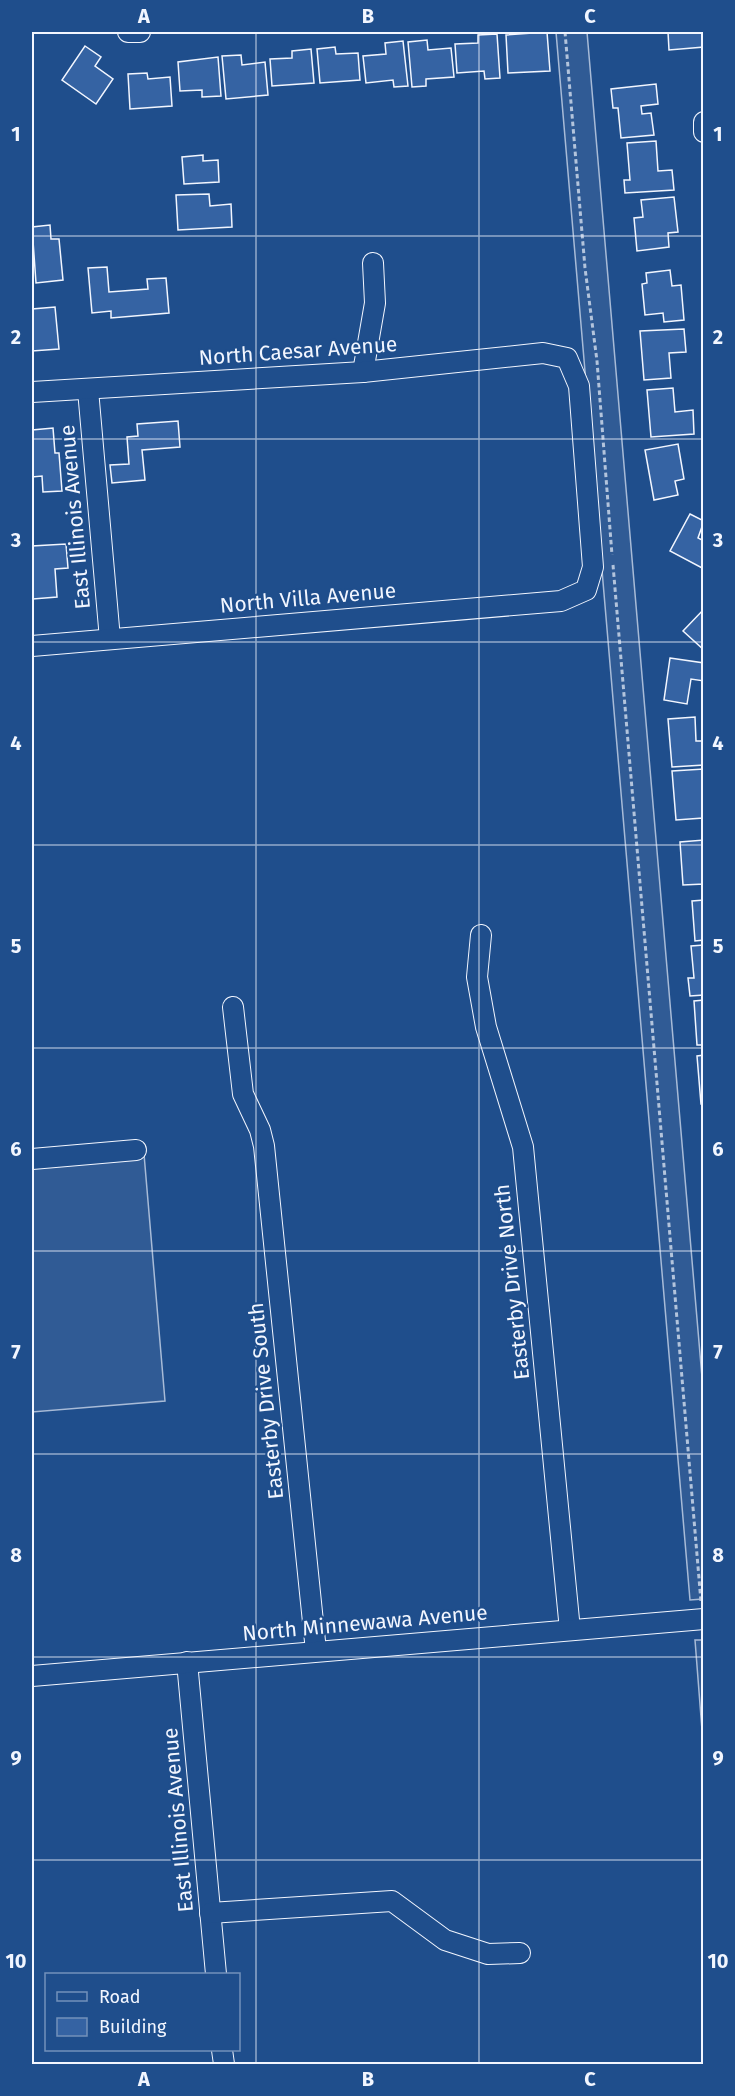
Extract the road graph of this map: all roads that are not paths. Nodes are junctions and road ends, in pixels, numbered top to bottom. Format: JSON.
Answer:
{"nodes":[{"id":1,"x":704,"y":122,"type":"edge"},
{"id":2,"x":704,"y":132,"type":"edge"},
{"id":3,"x":373,"y":263,"type":"dead end"},
{"id":4,"x":363,"y":372,"type":"junction"},
{"id":5,"x":88,"y":390,"type":"junction"},
{"id":6,"x":32,"y":392,"type":"edge"},
{"id":7,"x":586,"y":590,"type":"joint"},
{"id":8,"x":110,"y":639,"type":"junction"},
{"id":9,"x":32,"y":646,"type":"edge"},
{"id":10,"x":481,"y":935,"type":"dead end"},
{"id":11,"x":233,"y":1007,"type":"dead end"},
{"id":12,"x":136,"y":1150,"type":"dead end"},
{"id":13,"x":32,"y":1159,"type":"edge"},
{"id":14,"x":703,"y":1619,"type":"edge"},
{"id":15,"x":570,"y":1630,"type":"junction"},
{"id":16,"x":316,"y":1651,"type":"junction"},
{"id":17,"x":187,"y":1662,"type":"junction"},
{"id":18,"x":32,"y":1676,"type":"edge"},
{"id":19,"x":210,"y":1913,"type":"junction"},
{"id":20,"x":520,"y":1953,"type":"dead end"},
{"id":21,"x":216,"y":1973,"type":"edge"}],
"edges":[{"from":1,"to":2,"type":"street"},
{"from":3,"to":4,"type":"street"},
{"from":4,"to":5,"type":"street","name":"North Caesar Avenue"},
{"from":4,"to":7,"type":"street","name":"North Caesar Avenue"},
{"from":5,"to":6,"type":"street","name":"North Caesar Avenue"},
{"from":5,"to":8,"type":"street","name":"East Illinois Avenue"},
{"from":7,"to":8,"type":"street","name":"North Villa Avenue"},
{"from":8,"to":9,"type":"street","name":"North Villa Avenue"},
{"from":10,"to":15,"type":"street","name":"Easterby Drive North"},
{"from":11,"to":16,"type":"street","name":"Easterby Drive South"},
{"from":12,"to":13,"type":"street"},
{"from":14,"to":15,"type":"street","name":"North Minnewawa Avenue"},
{"from":15,"to":16,"type":"street","name":"North Minnewawa Avenue"},
{"from":16,"to":17,"type":"street","name":"North Minnewawa Avenue"},
{"from":17,"to":18,"type":"street","name":"North Minnewawa Avenue"},
{"from":17,"to":19,"type":"street","name":"East Illinois Avenue"},
{"from":19,"to":20,"type":"street"},
{"from":19,"to":21,"type":"street","name":"East Illinois Avenue"}]}
